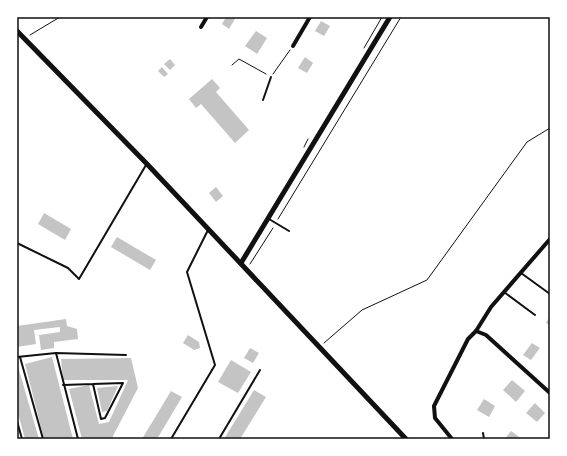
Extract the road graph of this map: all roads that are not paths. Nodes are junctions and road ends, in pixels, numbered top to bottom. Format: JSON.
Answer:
{"nodes":[{"id":1,"x":207,"y":17,"type":"edge"},
{"id":2,"x":310,"y":17,"type":"edge"},
{"id":3,"x":390,"y":17,"type":"edge"},
{"id":4,"x":201,"y":27,"type":"dead end"},
{"id":5,"x":17,"y":31,"type":"edge"},
{"id":6,"x":293,"y":46,"type":"road end"},
{"id":7,"x":271,"y":77,"type":"road end"},
{"id":8,"x":263,"y":100,"type":"dead end"},
{"id":9,"x":147,"y":164,"type":"junction"},
{"id":10,"x":268,"y":218,"type":"junction"},
{"id":11,"x":208,"y":230,"type":"junction"},
{"id":12,"x":289,"y":231,"type":"dead end"},
{"id":13,"x":550,"y":239,"type":"edge"},
{"id":14,"x":17,"y":243,"type":"edge"},
{"id":15,"x":241,"y":263,"type":"junction"},
{"id":16,"x":521,"y":273,"type":"junction"},
{"id":17,"x":504,"y":292,"type":"junction"},
{"id":18,"x":550,"y":294,"type":"edge"},
{"id":19,"x":535,"y":315,"type":"dead end"},
{"id":20,"x":476,"y":331,"type":"junction"},
{"id":21,"x":56,"y":353,"type":"junction"},
{"id":22,"x":126,"y":355,"type":"dead end"},
{"id":23,"x":17,"y":357,"type":"edge"},
{"id":24,"x":20,"y":357,"type":"junction"},
{"id":25,"x":260,"y":370,"type":"dead end"},
{"id":26,"x":93,"y":384,"type":"junction"},
{"id":27,"x":63,"y":385,"type":"junction"},
{"id":28,"x":550,"y":393,"type":"edge"},
{"id":29,"x":17,"y":421,"type":"edge"},
{"id":30,"x":483,"y":433,"type":"dead end"},
{"id":31,"x":22,"y":439,"type":"edge"},
{"id":32,"x":43,"y":439,"type":"edge"},
{"id":33,"x":78,"y":439,"type":"edge"},
{"id":34,"x":171,"y":439,"type":"edge"},
{"id":35,"x":219,"y":439,"type":"edge"},
{"id":36,"x":406,"y":439,"type":"edge"},
{"id":37,"x":452,"y":439,"type":"edge"},
{"id":38,"x":484,"y":439,"type":"edge"}],
"edges":[{"from":1,"to":4,"type":"street"},
{"from":2,"to":6,"type":"street"},
{"from":3,"to":10,"type":"street"},
{"from":5,"to":9,"type":"street"},
{"from":7,"to":8,"type":"lane"},
{"from":9,"to":11,"type":"street"},
{"from":9,"to":14,"type":"lane"},
{"from":10,"to":12,"type":"lane"},
{"from":10,"to":15,"type":"street"},
{"from":11,"to":15,"type":"street"},
{"from":11,"to":34,"type":"lane"},
{"from":13,"to":16,"type":"street"},
{"from":15,"to":36,"type":"street"},
{"from":16,"to":17,"type":"street"},
{"from":16,"to":18,"type":"lane"},
{"from":17,"to":19,"type":"lane"},
{"from":17,"to":20,"type":"street"},
{"from":20,"to":28,"type":"street"},
{"from":20,"to":37,"type":"street"},
{"from":21,"to":22,"type":"lane"},
{"from":21,"to":24,"type":"lane"},
{"from":21,"to":27,"type":"lane"},
{"from":23,"to":24,"type":"lane"},
{"from":24,"to":32,"type":"lane"},
{"from":25,"to":35,"type":"lane"},
{"from":26,"to":26,"type":"lane"},
{"from":26,"to":27,"type":"lane"},
{"from":27,"to":33,"type":"lane"},
{"from":29,"to":31,"type":"lane"},
{"from":30,"to":38,"type":"lane"}]}
